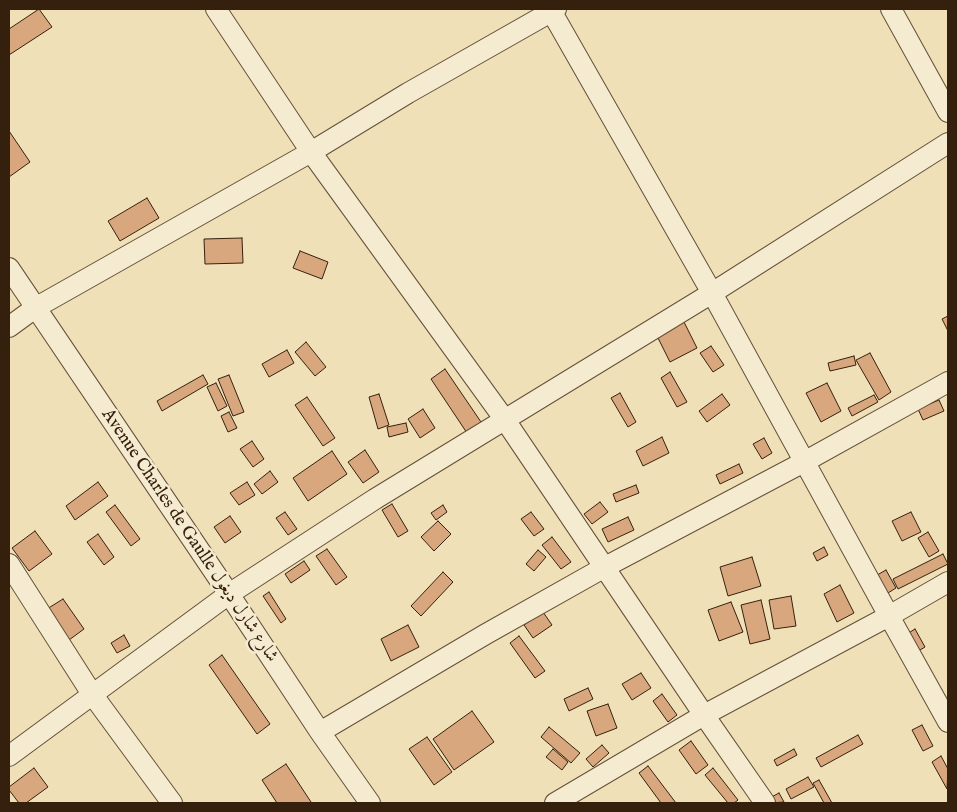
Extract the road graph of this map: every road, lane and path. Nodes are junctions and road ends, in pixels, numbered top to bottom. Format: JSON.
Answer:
{"nodes":[{"id":1,"x":216,"y":9,"type":"edge"},
{"id":2,"x":891,"y":9,"type":"edge"},
{"id":3,"x":553,"y":10,"type":"edge"},
{"id":4,"x":948,"y":112,"type":"edge"},
{"id":5,"x":948,"y":143,"type":"edge"},
{"id":6,"x":311,"y":152,"type":"junction"},
{"id":7,"x":9,"y":268,"type":"edge"},
{"id":8,"x":712,"y":294,"type":"junction"},
{"id":9,"x":36,"y":308,"type":"junction"},
{"id":10,"x":9,"y":327,"type":"edge"},
{"id":11,"x":948,"y":382,"type":"edge"},
{"id":12,"x":505,"y":420,"type":"junction"},
{"id":13,"x":804,"y":462,"type":"junction"},
{"id":14,"x":9,"y":564,"type":"edge"},
{"id":15,"x":605,"y":567,"type":"junction"},
{"id":16,"x":948,"y":582,"type":"edge"},
{"id":17,"x":229,"y":594,"type":"junction"},
{"id":18,"x":888,"y":616,"type":"junction"},
{"id":19,"x":92,"y":694,"type":"junction"},
{"id":20,"x":704,"y":715,"type":"junction"},
{"id":21,"x":948,"y":722,"type":"edge"},
{"id":22,"x":320,"y":732,"type":"junction"},
{"id":23,"x":9,"y":756,"type":"edge"},
{"id":24,"x":172,"y":803,"type":"edge"},
{"id":25,"x":370,"y":803,"type":"edge"},
{"id":26,"x":555,"y":803,"type":"edge"},
{"id":27,"x":766,"y":803,"type":"edge"}],
"edges":[{"from":1,"to":6,"type":"street"},
{"from":2,"to":4,"type":"street"},
{"from":3,"to":6,"type":"street"},
{"from":3,"to":8,"type":"street"},
{"from":5,"to":8,"type":"street"},
{"from":6,"to":9,"type":"street"},
{"from":6,"to":12,"type":"street"},
{"from":7,"to":9,"type":"street","name":"Avenue Charles de Gaulle شارع شارل ديغول"},
{"from":8,"to":12,"type":"street"},
{"from":8,"to":13,"type":"street"},
{"from":9,"to":10,"type":"street"},
{"from":9,"to":17,"type":"street","name":"Avenue Charles de Gaulle شارع شارل ديغول"},
{"from":11,"to":13,"type":"street"},
{"from":12,"to":15,"type":"street"},
{"from":12,"to":17,"type":"street"},
{"from":13,"to":15,"type":"street"},
{"from":13,"to":18,"type":"street"},
{"from":14,"to":19,"type":"street"},
{"from":15,"to":20,"type":"street"},
{"from":15,"to":22,"type":"street"},
{"from":16,"to":18,"type":"street"},
{"from":17,"to":19,"type":"street"},
{"from":17,"to":22,"type":"street","name":"Avenue Charles de Gaulle شارع شارل ديغول"},
{"from":18,"to":20,"type":"street"},
{"from":18,"to":21,"type":"street"},
{"from":19,"to":23,"type":"street"},
{"from":19,"to":24,"type":"street"},
{"from":20,"to":26,"type":"street"},
{"from":20,"to":27,"type":"street"},
{"from":22,"to":25,"type":"street","name":"Avenue Charles de Gaulle شارع شارل ديغول"}]}
